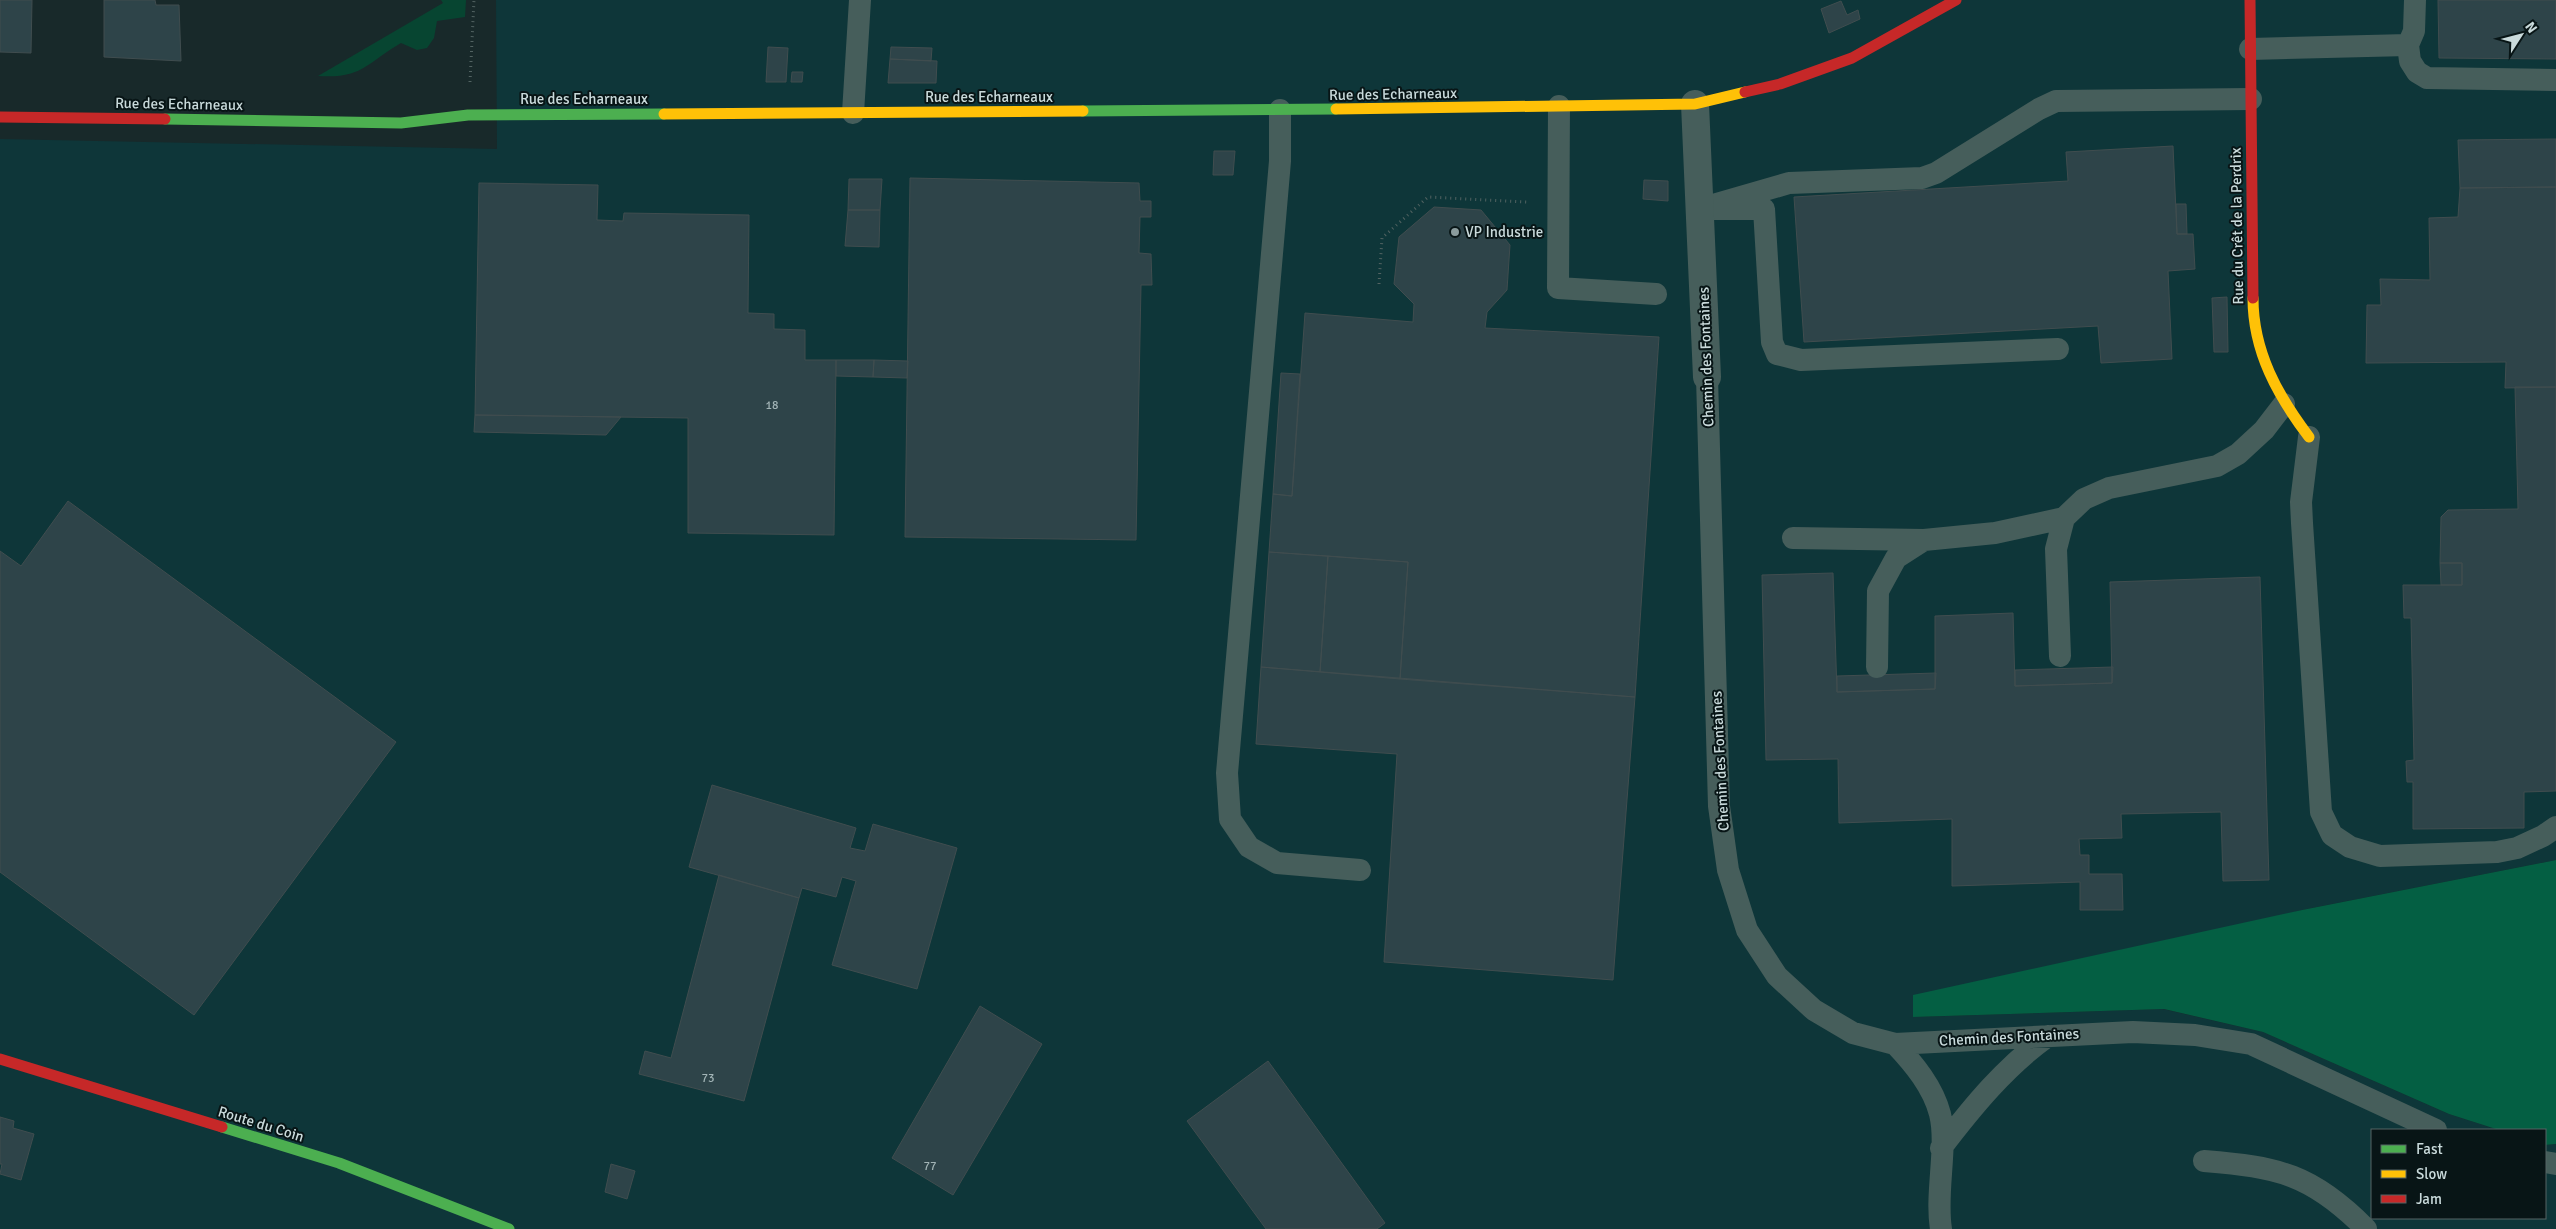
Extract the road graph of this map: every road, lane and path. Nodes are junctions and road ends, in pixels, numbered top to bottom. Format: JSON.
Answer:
{"nodes":[{"id":1,"x":474,"y":0,"type":"edge"},
{"id":2,"x":860,"y":0,"type":"edge"},
{"id":3,"x":1956,"y":0,"type":"edge"},
{"id":4,"x":2250,"y":0,"type":"edge"},
{"id":5,"x":2415,"y":0,"type":"edge"},
{"id":6,"x":2408,"y":45,"type":"junction"},
{"id":7,"x":2250,"y":49,"type":"junction"},
{"id":8,"x":2556,"y":80,"type":"edge"},
{"id":9,"x":470,"y":92,"type":"dead end"},
{"id":10,"x":2251,"y":99,"type":"junction"},
{"id":11,"x":1695,"y":104,"type":"junction"},
{"id":12,"x":1559,"y":106,"type":"junction"},
{"id":13,"x":1280,"y":110,"type":"junction"},
{"id":14,"x":853,"y":113,"type":"junction"},
{"id":15,"x":0,"y":117,"type":"edge"},
{"id":16,"x":1558,"y":204,"type":"junction"},
{"id":17,"x":1699,"y":209,"type":"junction"},
{"id":18,"x":1379,"y":284,"type":"dead end"},
{"id":19,"x":1656,"y":294,"type":"dead end"},
{"id":20,"x":2058,"y":349,"type":"dead end"},
{"id":21,"x":1707,"y":377,"type":"joint"},
{"id":22,"x":2284,"y":404,"type":"junction"},
{"id":23,"x":2309,"y":438,"type":"joint"},
{"id":24,"x":2064,"y":518,"type":"junction"},
{"id":25,"x":1793,"y":538,"type":"dead end"},
{"id":26,"x":1924,"y":540,"type":"junction"},
{"id":27,"x":2060,"y":656,"type":"dead end"},
{"id":28,"x":1877,"y":666,"type":"dead end"},
{"id":29,"x":2556,"y":827,"type":"edge"},
{"id":30,"x":1360,"y":870,"type":"dead end"},
{"id":31,"x":2048,"y":1036,"type":"junction"},
{"id":32,"x":1895,"y":1044,"type":"junction"},
{"id":33,"x":0,"y":1059,"type":"edge"},
{"id":34,"x":2434,"y":1129,"type":"edge"},
{"id":35,"x":1941,"y":1148,"type":"junction"},
{"id":36,"x":2204,"y":1161,"type":"dead end"},
{"id":37,"x":509,"y":1229,"type":"edge"},
{"id":38,"x":1941,"y":1229,"type":"edge"},
{"id":39,"x":2366,"y":1229,"type":"edge"}],
"edges":[{"from":1,"to":9,"type":"path"},
{"from":2,"to":14,"type":"lane"},
{"from":3,"to":11,"type":"street","name":"Rue des Echarneaux"},
{"from":4,"to":7,"type":"street","name":"Rue du Crêt de la Perdrix"},
{"from":5,"to":6,"type":"lane"},
{"from":6,"to":7,"type":"lane"},
{"from":6,"to":8,"type":"lane"},
{"from":7,"to":10,"type":"street","name":"Rue du Crêt de la Perdrix"},
{"from":10,"to":17,"type":"lane"},
{"from":10,"to":22,"type":"street","name":"Rue du Crêt de la Perdrix"},
{"from":11,"to":12,"type":"street","name":"Rue des Echarneaux"},
{"from":11,"to":17,"type":"street","name":"Chemin des Fontaines"},
{"from":12,"to":13,"type":"street","name":"Rue des Echarneaux"},
{"from":12,"to":16,"type":"lane"},
{"from":13,"to":14,"type":"street","name":"Rue des Echarneaux"},
{"from":13,"to":30,"type":"lane"},
{"from":14,"to":15,"type":"street","name":"Rue des Echarneaux"},
{"from":16,"to":18,"type":"path"},
{"from":16,"to":19,"type":"lane"},
{"from":17,"to":20,"type":"lane"},
{"from":17,"to":21,"type":"street","name":"Chemin des Fontaines"},
{"from":21,"to":32,"type":"lane","name":"Chemin des Fontaines"},
{"from":22,"to":23,"type":"street","name":"Rue du Crêt de la Perdrix"},
{"from":22,"to":24,"type":"lane"},
{"from":23,"to":29,"type":"lane"},
{"from":24,"to":26,"type":"lane"},
{"from":24,"to":27,"type":"lane"},
{"from":25,"to":26,"type":"lane"},
{"from":26,"to":28,"type":"lane"},
{"from":31,"to":32,"type":"lane","name":"Chemin des Fontaines"},
{"from":31,"to":34,"type":"lane","name":"Chemin des Fontaines"},
{"from":31,"to":35,"type":"lane"},
{"from":32,"to":35,"type":"lane"},
{"from":33,"to":37,"type":"street","name":"Route du Coin"},
{"from":35,"to":38,"type":"lane"},
{"from":36,"to":39,"type":"lane"}]}
